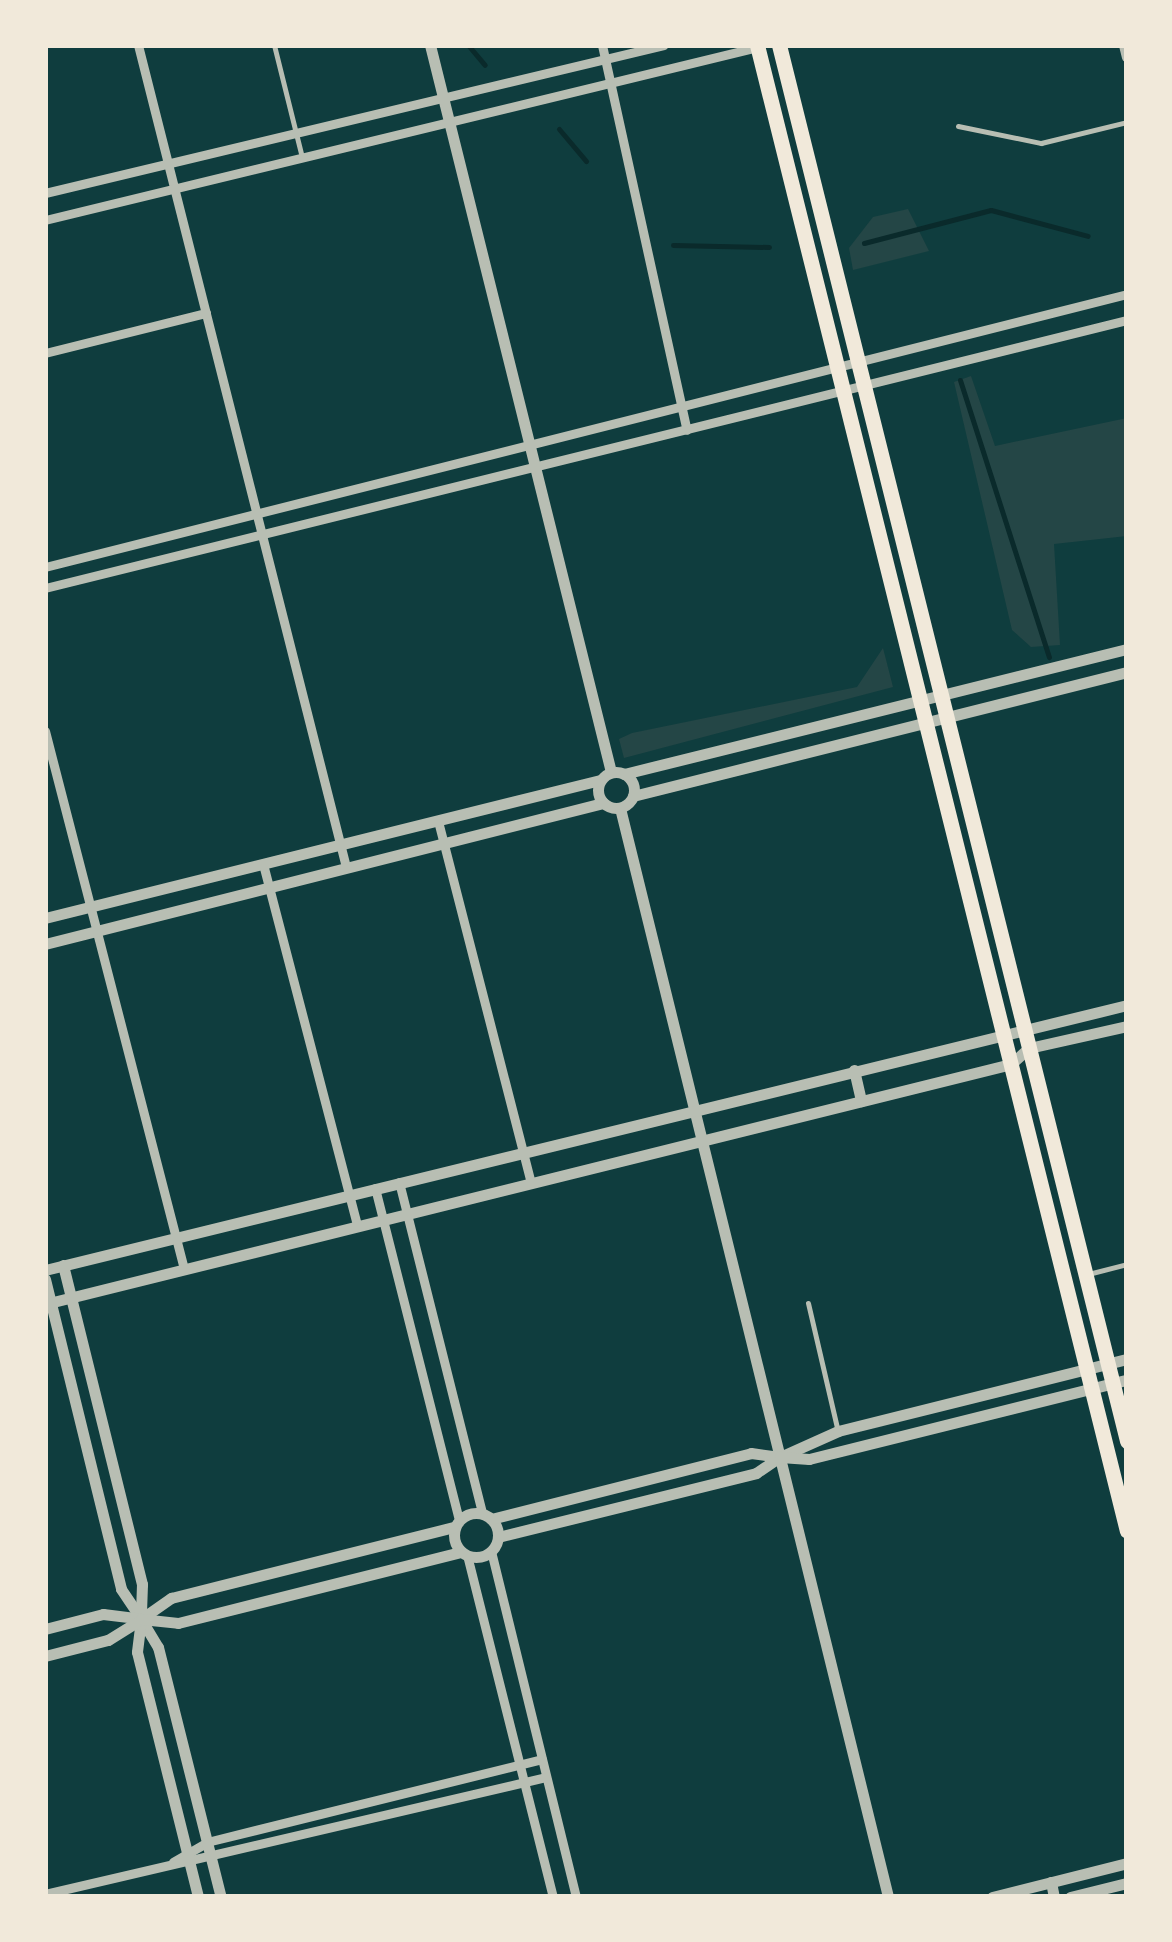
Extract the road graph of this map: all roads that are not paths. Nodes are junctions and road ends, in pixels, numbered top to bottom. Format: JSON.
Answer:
{"nodes":[{"id":1,"x":138,"y":45,"type":"edge"},
{"id":2,"x":274,"y":45,"type":"edge"},
{"id":3,"x":430,"y":45,"type":"edge"},
{"id":4,"x":602,"y":45,"type":"edge"},
{"id":5,"x":664,"y":45,"type":"edge"},
{"id":6,"x":780,"y":45,"type":"edge"},
{"id":7,"x":1124,"y":45,"type":"edge"},
{"id":8,"x":758,"y":46,"type":"edge"},
{"id":9,"x":1127,"y":57,"type":"edge"},
{"id":10,"x":605,"y":58,"type":"junction"},
{"id":11,"x":610,"y":82,"type":"junction"},
{"id":12,"x":442,"y":95,"type":"junction"},
{"id":13,"x":448,"y":121,"type":"junction"},
{"id":14,"x":1127,"y":122,"type":"edge"},
{"id":15,"x":958,"y":126,"type":"dead end"},
{"id":16,"x":296,"y":131,"type":"junction"},
{"id":17,"x":302,"y":157,"type":"junction"},
{"id":18,"x":168,"y":163,"type":"junction"},
{"id":19,"x":174,"y":188,"type":"junction"},
{"id":20,"x":45,"y":193,"type":"edge"},
{"id":21,"x":45,"y":219,"type":"edge"},
{"id":22,"x":1127,"y":294,"type":"edge"},
{"id":23,"x":206,"y":313,"type":"junction"},
{"id":24,"x":1127,"y":320,"type":"edge"},
{"id":25,"x":45,"y":353,"type":"edge"},
{"id":26,"x":858,"y":364,"type":"junction"},
{"id":27,"x":837,"y":370,"type":"junction"},
{"id":28,"x":863,"y":386,"type":"junction"},
{"id":29,"x":842,"y":392,"type":"junction"},
{"id":30,"x":683,"y":409,"type":"junction"},
{"id":31,"x":687,"y":430,"type":"junction"},
{"id":32,"x":529,"y":446,"type":"junction"},
{"id":33,"x":534,"y":469,"type":"junction"},
{"id":34,"x":258,"y":517,"type":"junction"},
{"id":35,"x":177,"y":536,"type":"junction"},
{"id":36,"x":262,"y":537,"type":"junction"},
{"id":37,"x":181,"y":556,"type":"junction"},
{"id":38,"x":45,"y":567,"type":"edge"},
{"id":39,"x":45,"y":588,"type":"edge"},
{"id":40,"x":1127,"y":649,"type":"edge"},
{"id":41,"x":1127,"y":672,"type":"edge"},
{"id":42,"x":941,"y":695,"type":"junction"},
{"id":43,"x":920,"y":700,"type":"junction"},
{"id":44,"x":947,"y":717,"type":"junction"},
{"id":45,"x":926,"y":722,"type":"junction"},
{"id":46,"x":45,"y":731,"type":"edge"},
{"id":47,"x":760,"y":740,"type":"junction"},
{"id":48,"x":765,"y":763,"type":"junction"},
{"id":49,"x":612,"y":775,"type":"junction"},
{"id":50,"x":633,"y":796,"type":"junction"},
{"id":51,"x":603,"y":803,"type":"junction"},
{"id":52,"x":620,"y":808,"type":"junction"},
{"id":53,"x":438,"y":820,"type":"junction"},
{"id":54,"x":444,"y":843,"type":"junction"},
{"id":55,"x":340,"y":845,"type":"junction"},
{"id":56,"x":263,"y":864,"type":"junction"},
{"id":57,"x":346,"y":867,"type":"junction"},
{"id":58,"x":269,"y":886,"type":"junction"},
{"id":59,"x":90,"y":907,"type":"junction"},
{"id":60,"x":45,"y":918,"type":"edge"},
{"id":61,"x":96,"y":930,"type":"junction"},
{"id":62,"x":45,"y":944,"type":"edge"},
{"id":63,"x":1127,"y":1005,"type":"edge"},
{"id":64,"x":1093,"y":1013,"type":"junction"},
{"id":65,"x":1127,"y":1026,"type":"edge"},
{"id":66,"x":1024,"y":1028,"type":"junction"},
{"id":67,"x":1098,"y":1032,"type":"junction"},
{"id":68,"x":1003,"y":1034,"type":"junction"},
{"id":69,"x":1029,"y":1048,"type":"junction"},
{"id":70,"x":1011,"y":1064,"type":"junction"},
{"id":71,"x":854,"y":1070,"type":"junction"},
{"id":72,"x":862,"y":1101,"type":"junction"},
{"id":73,"x":694,"y":1110,"type":"junction"},
{"id":74,"x":702,"y":1141,"type":"junction"},
{"id":75,"x":523,"y":1152,"type":"junction"},
{"id":76,"x":399,"y":1182,"type":"junction"},
{"id":77,"x":531,"y":1183,"type":"junction"},
{"id":78,"x":376,"y":1188,"type":"junction"},
{"id":79,"x":348,"y":1195,"type":"junction"},
{"id":80,"x":407,"y":1214,"type":"junction"},
{"id":81,"x":384,"y":1220,"type":"junction"},
{"id":82,"x":357,"y":1226,"type":"junction"},
{"id":83,"x":175,"y":1238,"type":"junction"},
{"id":84,"x":1127,"y":1264,"type":"edge"},
{"id":85,"x":63,"y":1265,"type":"junction"},
{"id":86,"x":184,"y":1269,"type":"junction"},
{"id":87,"x":45,"y":1270,"type":"edge"},
{"id":88,"x":1085,"y":1274,"type":"junction"},
{"id":89,"x":45,"y":1280,"type":"edge"},
{"id":90,"x":71,"y":1297,"type":"junction"},
{"id":91,"x":48,"y":1303,"type":"edge"},
{"id":92,"x":808,"y":1303,"type":"dead end"},
{"id":93,"x":1127,"y":1359,"type":"edge"},
{"id":94,"x":444,"y":1364,"type":"junction"},
{"id":95,"x":1108,"y":1364,"type":"junction"},
{"id":96,"x":1087,"y":1369,"type":"junction"},
{"id":97,"x":421,"y":1370,"type":"junction"},
{"id":98,"x":1120,"y":1381,"type":"edge"},
{"id":99,"x":1092,"y":1388,"type":"junction"},
{"id":100,"x":919,"y":1411,"type":"junction"},
{"id":101,"x":924,"y":1430,"type":"junction"},
{"id":102,"x":838,"y":1431,"type":"junction"},
{"id":103,"x":1127,"y":1442,"type":"edge"},
{"id":104,"x":110,"y":1454,"type":"junction"},
{"id":105,"x":780,"y":1457,"type":"junction"},
{"id":106,"x":89,"y":1459,"type":"junction"},
{"id":107,"x":622,"y":1485,"type":"junction"},
{"id":108,"x":627,"y":1505,"type":"junction"},
{"id":109,"x":486,"y":1516,"type":"junction"},
{"id":110,"x":457,"y":1523,"type":"junction"},
{"id":111,"x":1127,"y":1532,"type":"edge"},
{"id":112,"x":498,"y":1536,"type":"junction"},
{"id":113,"x":491,"y":1551,"type":"junction"},
{"id":114,"x":464,"y":1553,"type":"junction"},
{"id":115,"x":318,"y":1561,"type":"junction"},
{"id":116,"x":325,"y":1586,"type":"junction"},
{"id":117,"x":141,"y":1620,"type":"junction"},
{"id":118,"x":45,"y":1629,"type":"edge"},
{"id":119,"x":512,"y":1640,"type":"junction"},
{"id":120,"x":490,"y":1646,"type":"junction"},
{"id":121,"x":45,"y":1656,"type":"edge"},
{"id":122,"x":184,"y":1752,"type":"junction"},
{"id":123,"x":163,"y":1758,"type":"junction"},
{"id":124,"x":542,"y":1758,"type":"junction"},
{"id":125,"x":520,"y":1764,"type":"junction"},
{"id":126,"x":546,"y":1777,"type":"junction"},
{"id":127,"x":524,"y":1782,"type":"junction"},
{"id":128,"x":368,"y":1802,"type":"junction"},
{"id":129,"x":372,"y":1819,"type":"junction"},
{"id":130,"x":208,"y":1842,"type":"junction"},
{"id":131,"x":186,"y":1849,"type":"junction"},
{"id":132,"x":565,"y":1852,"type":"junction"},
{"id":133,"x":212,"y":1858,"type":"junction"},
{"id":134,"x":544,"y":1858,"type":"junction"},
{"id":135,"x":173,"y":1862,"type":"junction"},
{"id":136,"x":189,"y":1863,"type":"junction"},
{"id":137,"x":1127,"y":1864,"type":"edge"},
{"id":138,"x":1051,"y":1882,"type":"junction"},
{"id":139,"x":1127,"y":1883,"type":"edge"},
{"id":140,"x":45,"y":1894,"type":"edge"},
{"id":141,"x":198,"y":1897,"type":"edge"},
{"id":142,"x":221,"y":1897,"type":"edge"},
{"id":143,"x":553,"y":1897,"type":"edge"},
{"id":144,"x":576,"y":1897,"type":"edge"},
{"id":145,"x":888,"y":1897,"type":"edge"},
{"id":146,"x":992,"y":1897,"type":"edge"},
{"id":147,"x":1054,"y":1897,"type":"edge"},
{"id":148,"x":1070,"y":1897,"type":"edge"}],
"edges":[{"from":1,"to":18,"type":"street"},
{"from":2,"to":16,"type":"lane"},
{"from":3,"to":12,"type":"street"},
{"from":4,"to":10,"type":"street"},
{"from":5,"to":10,"type":"street"},
{"from":6,"to":26,"type":"main road"},
{"from":7,"to":9,"type":"street"},
{"from":8,"to":11,"type":"street"},
{"from":8,"to":27,"type":"main road"},
{"from":10,"to":11,"type":"street"},
{"from":10,"to":12,"type":"street"},
{"from":11,"to":13,"type":"street"},
{"from":11,"to":30,"type":"street"},
{"from":12,"to":13,"type":"street"},
{"from":12,"to":16,"type":"street"},
{"from":13,"to":17,"type":"street"},
{"from":13,"to":32,"type":"street"},
{"from":14,"to":15,"type":"lane"},
{"from":16,"to":17,"type":"lane"},
{"from":16,"to":18,"type":"street"},
{"from":17,"to":19,"type":"street"},
{"from":18,"to":19,"type":"street"},
{"from":18,"to":20,"type":"street"},
{"from":19,"to":21,"type":"street"},
{"from":19,"to":23,"type":"street"},
{"from":22,"to":26,"type":"street"},
{"from":23,"to":25,"type":"street"},
{"from":23,"to":34,"type":"street"},
{"from":24,"to":28,"type":"street"},
{"from":26,"to":27,"type":"street"},
{"from":26,"to":28,"type":"main road"},
{"from":27,"to":29,"type":"main road"},
{"from":27,"to":30,"type":"street"},
{"from":28,"to":29,"type":"street"},
{"from":28,"to":42,"type":"main road"},
{"from":29,"to":31,"type":"street"},
{"from":29,"to":43,"type":"main road"},
{"from":30,"to":31,"type":"street"},
{"from":30,"to":32,"type":"street"},
{"from":31,"to":33,"type":"street"},
{"from":32,"to":33,"type":"street"},
{"from":32,"to":34,"type":"street"},
{"from":33,"to":36,"type":"street"},
{"from":33,"to":49,"type":"street"},
{"from":34,"to":35,"type":"street"},
{"from":34,"to":36,"type":"street"},
{"from":35,"to":37,"type":"street"},
{"from":35,"to":38,"type":"street"},
{"from":36,"to":37,"type":"street"},
{"from":36,"to":55,"type":"street"},
{"from":37,"to":39,"type":"street"},
{"from":40,"to":42,"type":"street"},
{"from":41,"to":44,"type":"street"},
{"from":42,"to":43,"type":"street"},
{"from":42,"to":44,"type":"main road"},
{"from":43,"to":45,"type":"main road"},
{"from":43,"to":47,"type":"street"},
{"from":44,"to":45,"type":"street"},
{"from":44,"to":66,"type":"main road"},
{"from":45,"to":48,"type":"street"},
{"from":45,"to":68,"type":"main road"},
{"from":46,"to":59,"type":"street"},
{"from":47,"to":48,"type":"street"},
{"from":47,"to":49,"type":"street"},
{"from":48,"to":50,"type":"street"},
{"from":49,"to":50,"type":"street"},
{"from":49,"to":51,"type":"street"},
{"from":49,"to":53,"type":"street"},
{"from":50,"to":52,"type":"street"},
{"from":51,"to":52,"type":"street"},
{"from":51,"to":54,"type":"street"},
{"from":52,"to":73,"type":"street"},
{"from":53,"to":54,"type":"street"},
{"from":53,"to":55,"type":"street"},
{"from":54,"to":57,"type":"street"},
{"from":54,"to":75,"type":"street"},
{"from":55,"to":56,"type":"street"},
{"from":55,"to":57,"type":"street"},
{"from":56,"to":58,"type":"street"},
{"from":56,"to":59,"type":"street"},
{"from":57,"to":58,"type":"street"},
{"from":58,"to":61,"type":"street"},
{"from":58,"to":79,"type":"street"},
{"from":59,"to":60,"type":"street"},
{"from":59,"to":61,"type":"street"},
{"from":61,"to":62,"type":"street"},
{"from":61,"to":83,"type":"street"},
{"from":63,"to":64,"type":"street"},
{"from":64,"to":66,"type":"street"},
{"from":64,"to":67,"type":"street"},
{"from":65,"to":67,"type":"street"},
{"from":66,"to":68,"type":"street"},
{"from":66,"to":69,"type":"main road"},
{"from":67,"to":69,"type":"street"},
{"from":68,"to":70,"type":"main road"},
{"from":68,"to":71,"type":"street"},
{"from":69,"to":70,"type":"street"},
{"from":69,"to":88,"type":"main road"},
{"from":70,"to":72,"type":"street"},
{"from":70,"to":96,"type":"main road"},
{"from":71,"to":72,"type":"street"},
{"from":71,"to":73,"type":"street"},
{"from":72,"to":74,"type":"street"},
{"from":73,"to":74,"type":"street"},
{"from":73,"to":75,"type":"street"},
{"from":74,"to":77,"type":"street"},
{"from":74,"to":105,"type":"street"},
{"from":75,"to":76,"type":"street"},
{"from":75,"to":77,"type":"street"},
{"from":76,"to":78,"type":"street"},
{"from":76,"to":80,"type":"street"},
{"from":77,"to":80,"type":"street"},
{"from":78,"to":79,"type":"street"},
{"from":78,"to":81,"type":"street"},
{"from":79,"to":82,"type":"street"},
{"from":79,"to":83,"type":"street"},
{"from":80,"to":81,"type":"street"},
{"from":80,"to":94,"type":"street"},
{"from":81,"to":82,"type":"street"},
{"from":81,"to":97,"type":"street"},
{"from":82,"to":86,"type":"street"},
{"from":83,"to":85,"type":"street"},
{"from":83,"to":86,"type":"street"},
{"from":84,"to":88,"type":"lane"},
{"from":85,"to":87,"type":"street"},
{"from":85,"to":90,"type":"street"},
{"from":86,"to":90,"type":"street"},
{"from":88,"to":95,"type":"main road"},
{"from":89,"to":91,"type":"street"},
{"from":90,"to":91,"type":"street"},
{"from":90,"to":104,"type":"street"},
{"from":91,"to":106,"type":"street"},
{"from":92,"to":102,"type":"lane"},
{"from":93,"to":95,"type":"street"},
{"from":94,"to":97,"type":"street"},
{"from":94,"to":109,"type":"street"},
{"from":95,"to":96,"type":"street"},
{"from":95,"to":98,"type":"main road"},
{"from":96,"to":99,"type":"main road"},
{"from":96,"to":100,"type":"street"},
{"from":97,"to":110,"type":"street"},
{"from":98,"to":99,"type":"street"},
{"from":98,"to":103,"type":"main road"},
{"from":99,"to":101,"type":"street"},
{"from":99,"to":111,"type":"main road"},
{"from":100,"to":101,"type":"street"},
{"from":100,"to":102,"type":"street"},
{"from":101,"to":105,"type":"street"},
{"from":102,"to":105,"type":"street"},
{"from":104,"to":106,"type":"street"},
{"from":104,"to":117,"type":"street"},
{"from":105,"to":107,"type":"street"},
{"from":105,"to":108,"type":"street"},
{"from":105,"to":145,"type":"street"},
{"from":106,"to":117,"type":"street"},
{"from":107,"to":108,"type":"street"},
{"from":107,"to":109,"type":"street"},
{"from":108,"to":112,"type":"street"},
{"from":109,"to":110,"type":"street"},
{"from":109,"to":112,"type":"street"},
{"from":110,"to":114,"type":"street"},
{"from":110,"to":115,"type":"street"},
{"from":112,"to":113,"type":"street"},
{"from":113,"to":114,"type":"street"},
{"from":113,"to":119,"type":"street"},
{"from":114,"to":116,"type":"street"},
{"from":114,"to":120,"type":"street"},
{"from":115,"to":116,"type":"street"},
{"from":115,"to":117,"type":"street"},
{"from":116,"to":117,"type":"street"},
{"from":117,"to":118,"type":"street"},
{"from":117,"to":121,"type":"street"},
{"from":117,"to":122,"type":"street"},
{"from":117,"to":123,"type":"street"},
{"from":119,"to":120,"type":"street"},
{"from":119,"to":124,"type":"street"},
{"from":120,"to":125,"type":"street"},
{"from":122,"to":123,"type":"street"},
{"from":122,"to":130,"type":"street"},
{"from":123,"to":131,"type":"street"},
{"from":124,"to":125,"type":"street"},
{"from":124,"to":126,"type":"street"},
{"from":125,"to":127,"type":"street"},
{"from":125,"to":128,"type":"street"},
{"from":126,"to":127,"type":"street"},
{"from":126,"to":132,"type":"street"},
{"from":127,"to":129,"type":"street"},
{"from":127,"to":134,"type":"street"},
{"from":128,"to":129,"type":"street"},
{"from":128,"to":130,"type":"street"},
{"from":129,"to":133,"type":"street"},
{"from":130,"to":131,"type":"street"},
{"from":130,"to":133,"type":"street"},
{"from":131,"to":135,"type":"street"},
{"from":131,"to":136,"type":"street"},
{"from":132,"to":134,"type":"street"},
{"from":132,"to":144,"type":"street"},
{"from":133,"to":136,"type":"street"},
{"from":133,"to":142,"type":"street"},
{"from":134,"to":143,"type":"street"},
{"from":135,"to":136,"type":"street"},
{"from":135,"to":140,"type":"street"},
{"from":136,"to":141,"type":"street"},
{"from":137,"to":138,"type":"street"},
{"from":138,"to":146,"type":"street"},
{"from":138,"to":147,"type":"street"},
{"from":139,"to":148,"type":"street"}]}
